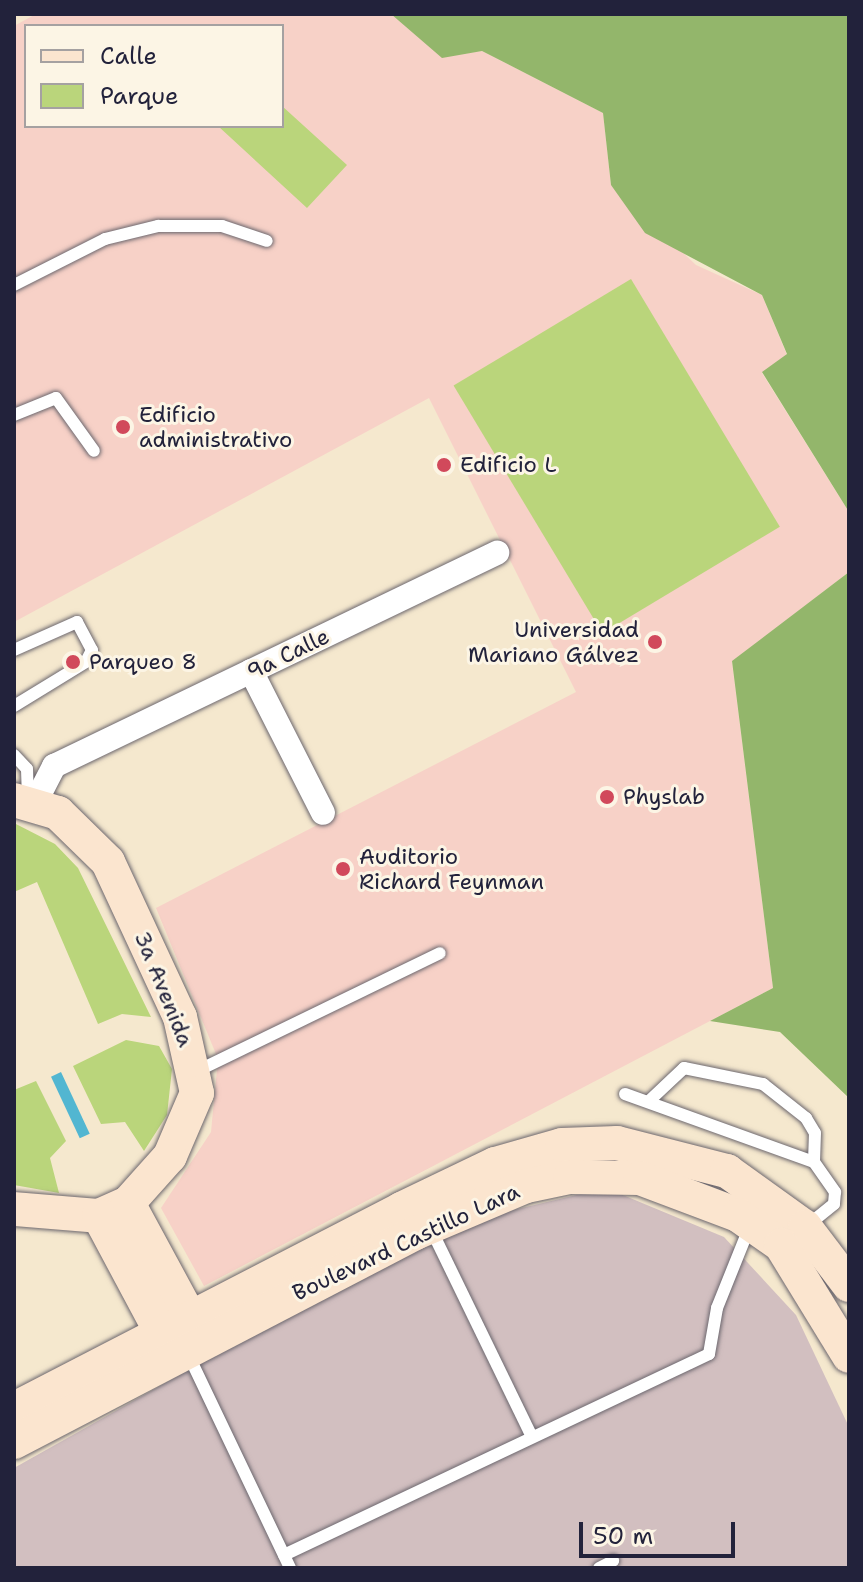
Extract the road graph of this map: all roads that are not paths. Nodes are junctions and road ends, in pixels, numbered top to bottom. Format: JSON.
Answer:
{"nodes":[{"id":1,"x":267,"y":241,"type":"dead end"},
{"id":2,"x":14,"y":285,"type":"edge"},
{"id":3,"x":14,"y":415,"type":"edge"},
{"id":4,"x":94,"y":451,"type":"dead end"},
{"id":5,"x":497,"y":553,"type":"dead end"},
{"id":6,"x":14,"y":650,"type":"edge"},
{"id":7,"x":251,"y":671,"type":"junction"},
{"id":8,"x":14,"y":706,"type":"edge"},
{"id":9,"x":14,"y":755,"type":"edge"},
{"id":10,"x":32,"y":803,"type":"edge"},
{"id":11,"x":323,"y":813,"type":"dead end"},
{"id":12,"x":440,"y":953,"type":"dead end"},
{"id":13,"x":195,"y":1072,"type":"junction"},
{"id":14,"x":625,"y":1094,"type":"dead end"},
{"id":15,"x":649,"y":1101,"type":"junction"},
{"id":16,"x":814,"y":1162,"type":"junction"},
{"id":17,"x":521,"y":1171,"type":"junction"},
{"id":18,"x":14,"y":1209,"type":"edge"},
{"id":19,"x":114,"y":1209,"type":"junction"},
{"id":20,"x":416,"y":1223,"type":"junction"},
{"id":21,"x":751,"y":1224,"type":"junction"},
{"id":22,"x":805,"y":1227,"type":"junction"},
{"id":23,"x":816,"y":1264,"type":"junction"},
{"id":24,"x":849,"y":1285,"type":"edge"},
{"id":25,"x":183,"y":1340,"type":"junction"},
{"id":26,"x":849,"y":1356,"type":"edge"},
{"id":27,"x":17,"y":1425,"type":"edge"},
{"id":28,"x":532,"y":1437,"type":"junction"},
{"id":29,"x":284,"y":1555,"type":"junction"},
{"id":30,"x":613,"y":1561,"type":"dead end"},
{"id":31,"x":290,"y":1568,"type":"edge"},
{"id":32,"x":599,"y":1568,"type":"edge"}],
"edges":[{"from":1,"to":2,"type":"lane"},
{"from":3,"to":4,"type":"lane"},
{"from":5,"to":7,"type":"street","name":"9a Calle"},
{"from":6,"to":8,"type":"lane"},
{"from":7,"to":10,"type":"street","name":"9a Calle"},
{"from":7,"to":11,"type":"street"},
{"from":9,"to":10,"type":"lane"},
{"from":10,"to":13,"type":"street","name":"3a Avenida"},
{"from":12,"to":13,"type":"lane"},
{"from":13,"to":19,"type":"street","name":"3a Avenida"},
{"from":14,"to":15,"type":"lane"},
{"from":15,"to":16,"type":"lane"},
{"from":15,"to":16,"type":"lane"},
{"from":16,"to":22,"type":"lane"},
{"from":17,"to":20,"type":"street","name":"Boulevard Castillo Lara"},
{"from":17,"to":21,"type":"street","name":"Boulevard Castillo Lara"},
{"from":17,"to":22,"type":"street","name":"Boulevard Castillo Lara"},
{"from":18,"to":19,"type":"street"},
{"from":19,"to":25,"type":"street"},
{"from":20,"to":25,"type":"street","name":"Boulevard Castillo Lara"},
{"from":20,"to":28,"type":"lane"},
{"from":21,"to":23,"type":"street","name":"Boulevard Castillo Lara"},
{"from":21,"to":28,"type":"lane"},
{"from":22,"to":23,"type":"street","name":"Boulevard Castillo Lara"},
{"from":23,"to":24,"type":"street","name":"Boulevard Castillo Lara"},
{"from":23,"to":26,"type":"street","name":"Boulevard Castillo Lara"},
{"from":25,"to":27,"type":"street","name":"Boulevard Castillo Lara"},
{"from":25,"to":29,"type":"lane"},
{"from":28,"to":29,"type":"lane"},
{"from":29,"to":31,"type":"lane"},
{"from":30,"to":32,"type":"lane"}]}
